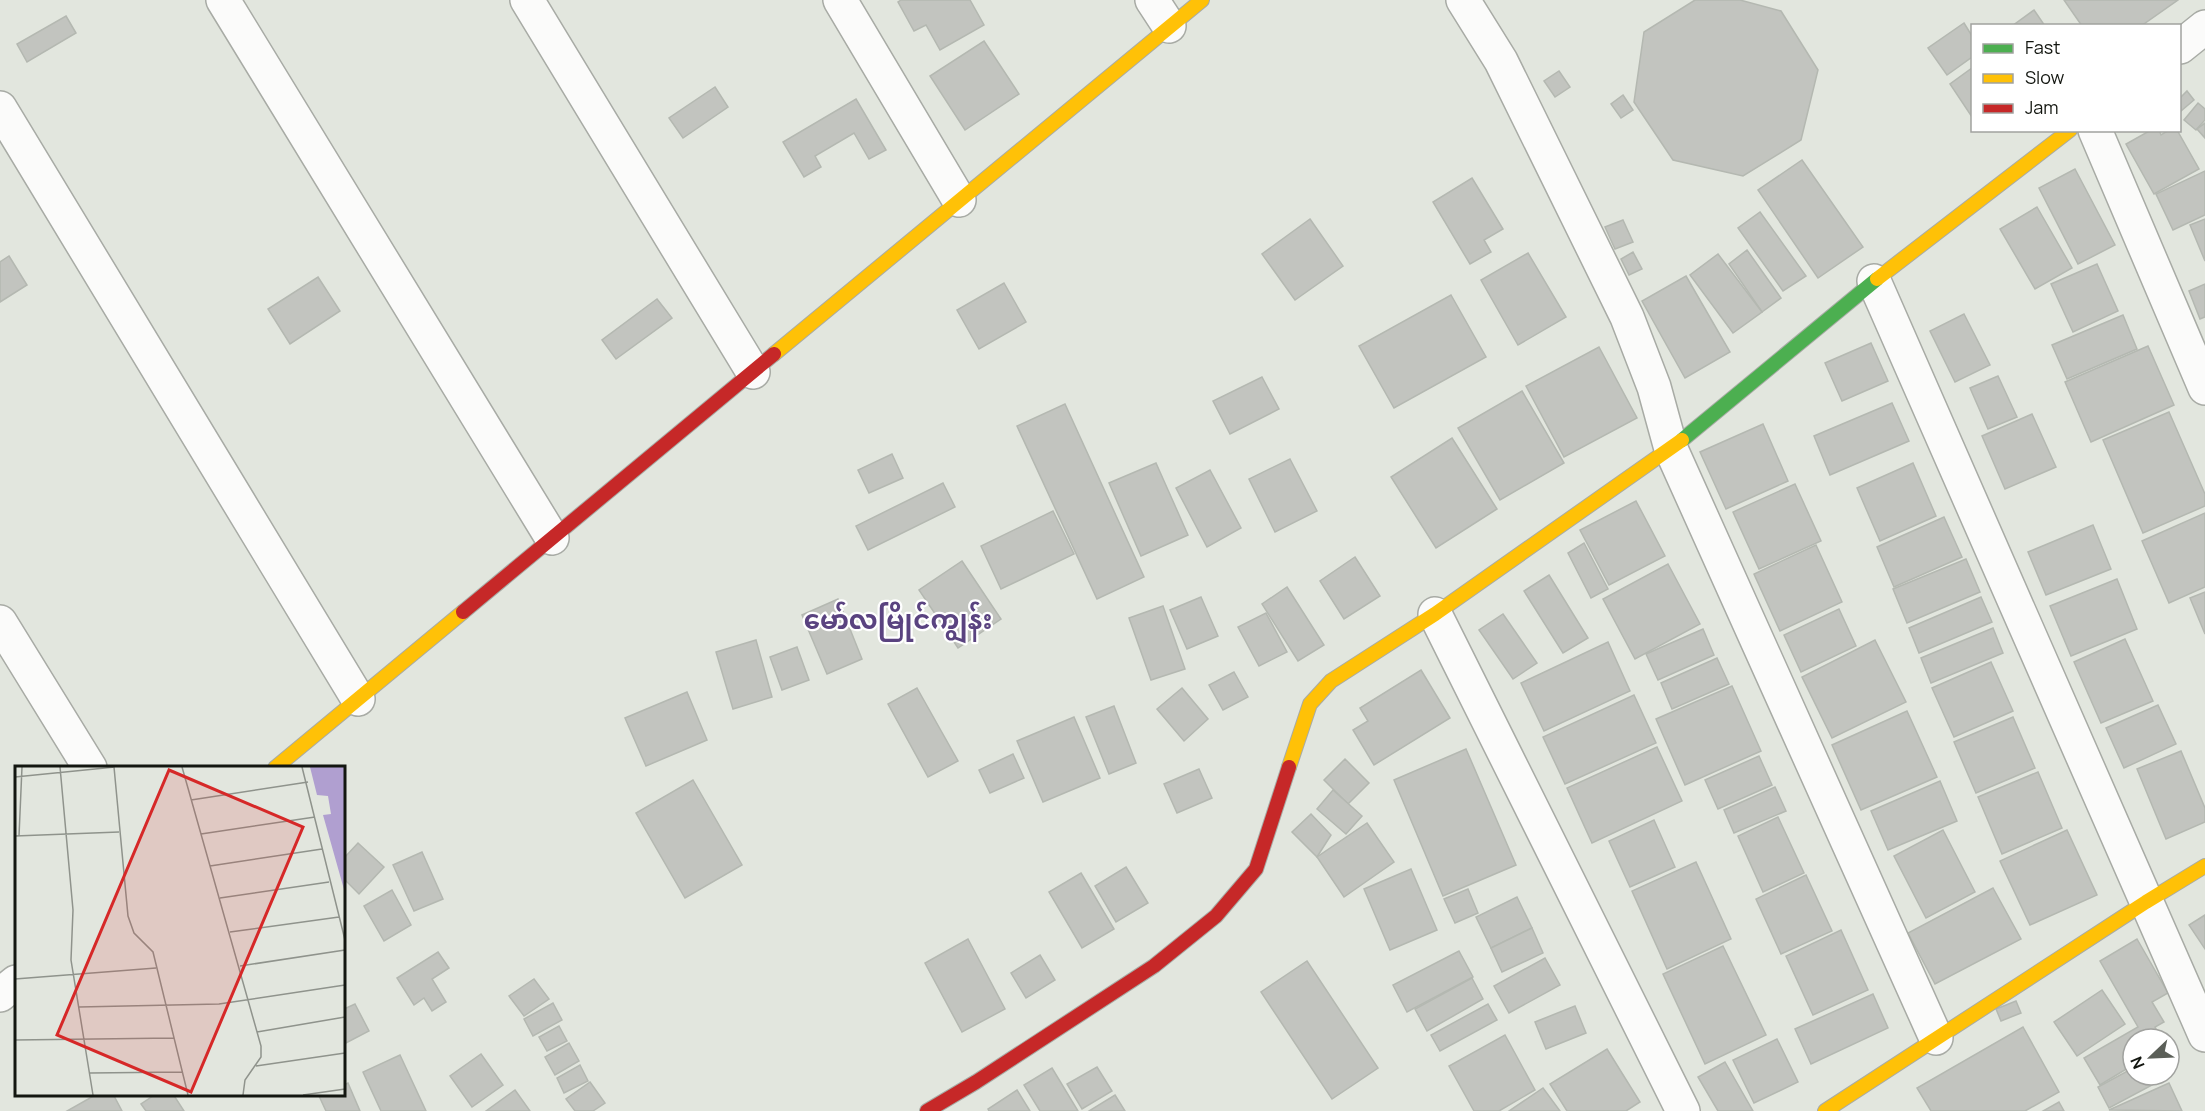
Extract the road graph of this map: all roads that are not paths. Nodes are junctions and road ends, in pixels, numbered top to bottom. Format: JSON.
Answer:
{"nodes":[{"id":1,"x":223,"y":0,"type":"edge"},
{"id":2,"x":527,"y":0,"type":"edge"},
{"id":3,"x":840,"y":0,"type":"edge"},
{"id":4,"x":1202,"y":0,"type":"edge"},
{"id":5,"x":1463,"y":0,"type":"edge"},
{"id":6,"x":1161,"y":13,"type":"edge"},
{"id":7,"x":2205,"y":27,"type":"edge"},
{"id":8,"x":2181,"y":46,"type":"edge"},
{"id":9,"x":0,"y":108,"type":"edge"},
{"id":10,"x":2067,"y":132,"type":"edge"},
{"id":11,"x":2096,"y":132,"type":"edge"},
{"id":12,"x":959,"y":200,"type":"junction"},
{"id":13,"x":1874,"y":280,"type":"junction"},
{"id":14,"x":753,"y":372,"type":"junction"},
{"id":15,"x":2205,"y":388,"type":"edge"},
{"id":16,"x":1671,"y":449,"type":"junction"},
{"id":17,"x":552,"y":538,"type":"junction"},
{"id":18,"x":1435,"y":614,"type":"junction"},
{"id":19,"x":0,"y":622,"type":"edge"},
{"id":20,"x":358,"y":699,"type":"junction"},
{"id":21,"x":89,"y":766,"type":"edge"},
{"id":22,"x":277,"y":766,"type":"edge"},
{"id":23,"x":2205,"y":866,"type":"edge"},
{"id":24,"x":2146,"y":902,"type":"junction"},
{"id":25,"x":15,"y":983,"type":"edge"},
{"id":26,"x":0,"y":995,"type":"edge"},
{"id":27,"x":2205,"y":1035,"type":"edge"},
{"id":28,"x":1936,"y":1038,"type":"junction"},
{"id":29,"x":927,"y":1111,"type":"edge"},
{"id":30,"x":1683,"y":1111,"type":"edge"},
{"id":31,"x":1825,"y":1111,"type":"edge"}],
"edges":[{"from":1,"to":17,"type":"street"},
{"from":2,"to":14,"type":"street"},
{"from":3,"to":12,"type":"street"},
{"from":4,"to":6,"type":"street"},
{"from":5,"to":16,"type":"street"},
{"from":6,"to":12,"type":"street"},
{"from":7,"to":8,"type":"street"},
{"from":9,"to":20,"type":"street"},
{"from":10,"to":13,"type":"street"},
{"from":11,"to":15,"type":"street"},
{"from":12,"to":14,"type":"street"},
{"from":13,"to":16,"type":"street"},
{"from":13,"to":24,"type":"street"},
{"from":14,"to":17,"type":"street"},
{"from":16,"to":18,"type":"street"},
{"from":16,"to":28,"type":"street"},
{"from":17,"to":20,"type":"street"},
{"from":18,"to":29,"type":"street"},
{"from":18,"to":30,"type":"street"},
{"from":19,"to":21,"type":"street"},
{"from":20,"to":22,"type":"street"},
{"from":23,"to":24,"type":"street"},
{"from":24,"to":27,"type":"street"},
{"from":24,"to":28,"type":"street"},
{"from":25,"to":26,"type":"street"},
{"from":28,"to":31,"type":"street"}]}
